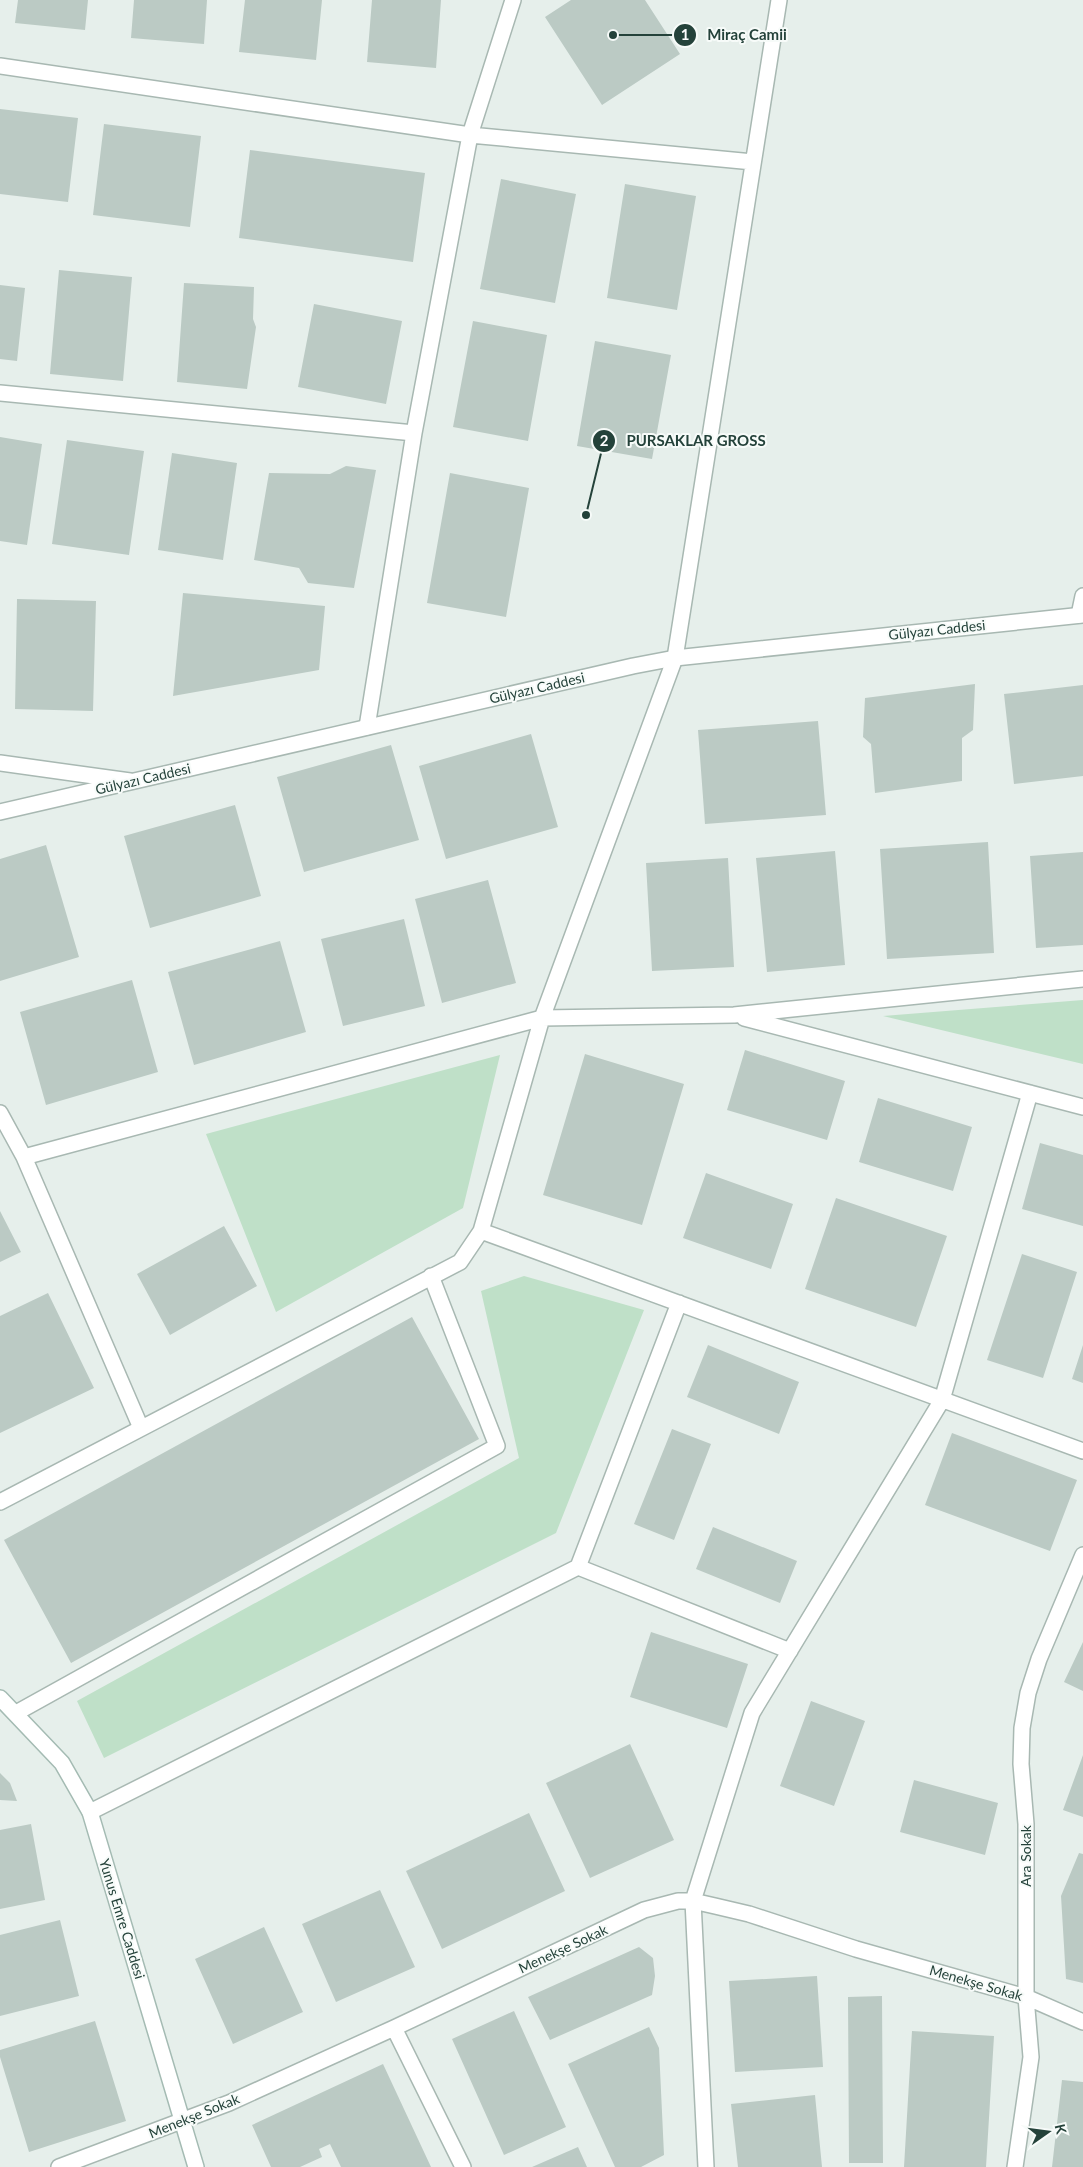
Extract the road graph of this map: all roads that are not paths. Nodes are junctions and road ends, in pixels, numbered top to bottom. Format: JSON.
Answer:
{"nodes":[{"id":1,"x":514,"y":0,"type":"edge"},
{"id":2,"x":778,"y":0,"type":"edge"},
{"id":3,"x":0,"y":66,"type":"edge"},
{"id":4,"x":470,"y":134,"type":"junction"},
{"id":5,"x":753,"y":162,"type":"junction"},
{"id":6,"x":0,"y":393,"type":"edge"},
{"id":7,"x":414,"y":433,"type":"junction"},
{"id":8,"x":1083,"y":596,"type":"edge"},
{"id":9,"x":1081,"y":615,"type":"edge"},
{"id":10,"x":675,"y":658,"type":"junction"},
{"id":11,"x":367,"y":727,"type":"junction"},
{"id":12,"x":0,"y":763,"type":"edge"},
{"id":13,"x":131,"y":782,"type":"junction"},
{"id":14,"x":0,"y":812,"type":"edge"},
{"id":15,"x":1083,"y":979,"type":"edge"},
{"id":16,"x":734,"y":1015,"type":"junction"},
{"id":17,"x":542,"y":1018,"type":"junction"},
{"id":18,"x":1030,"y":1093,"type":"junction"},
{"id":19,"x":1083,"y":1107,"type":"edge"},
{"id":20,"x":0,"y":1112,"type":"edge"},
{"id":21,"x":24,"y":1157,"type":"junction"},
{"id":22,"x":481,"y":1231,"type":"junction"},
{"id":23,"x":431,"y":1276,"type":"junction"},
{"id":24,"x":679,"y":1303,"type":"junction"},
{"id":25,"x":942,"y":1400,"type":"junction"},
{"id":26,"x":141,"y":1428,"type":"junction"},
{"id":27,"x":1083,"y":1451,"type":"edge"},
{"id":28,"x":0,"y":1502,"type":"edge"},
{"id":29,"x":1083,"y":1555,"type":"edge"},
{"id":30,"x":578,"y":1567,"type":"junction"},
{"id":31,"x":790,"y":1651,"type":"junction"},
{"id":32,"x":0,"y":1698,"type":"edge"},
{"id":33,"x":16,"y":1714,"type":"junction"},
{"id":34,"x":90,"y":1812,"type":"junction"},
{"id":35,"x":693,"y":1901,"type":"junction"},
{"id":36,"x":1026,"y":1997,"type":"junction"},
{"id":37,"x":1083,"y":2022,"type":"edge"},
{"id":38,"x":394,"y":2028,"type":"junction"},
{"id":39,"x":183,"y":2122,"type":"junction"},
{"id":40,"x":59,"y":2167,"type":"edge"},
{"id":41,"x":196,"y":2167,"type":"edge"},
{"id":42,"x":463,"y":2167,"type":"edge"},
{"id":43,"x":706,"y":2167,"type":"edge"},
{"id":44,"x":1015,"y":2167,"type":"edge"}],
"edges":[{"from":1,"to":4,"type":"street"},
{"from":2,"to":5,"type":"street"},
{"from":3,"to":4,"type":"street"},
{"from":4,"to":5,"type":"street"},
{"from":4,"to":7,"type":"street"},
{"from":5,"to":10,"type":"street"},
{"from":6,"to":7,"type":"street"},
{"from":7,"to":11,"type":"street"},
{"from":8,"to":9,"type":"street"},
{"from":9,"to":10,"type":"street","name":"Gülyazı Caddesi"},
{"from":10,"to":11,"type":"street","name":"Gülyazı Caddesi"},
{"from":10,"to":17,"type":"street"},
{"from":11,"to":13,"type":"street","name":"Gülyazı Caddesi"},
{"from":12,"to":13,"type":"street"},
{"from":13,"to":14,"type":"street","name":"Gülyazı Caddesi"},
{"from":15,"to":16,"type":"street"},
{"from":16,"to":17,"type":"street"},
{"from":16,"to":18,"type":"street"},
{"from":17,"to":21,"type":"street"},
{"from":17,"to":22,"type":"street"},
{"from":18,"to":19,"type":"street"},
{"from":18,"to":25,"type":"street"},
{"from":20,"to":21,"type":"street"},
{"from":21,"to":26,"type":"street"},
{"from":22,"to":23,"type":"street"},
{"from":22,"to":24,"type":"street"},
{"from":23,"to":26,"type":"street"},
{"from":23,"to":33,"type":"street"},
{"from":24,"to":25,"type":"street"},
{"from":24,"to":30,"type":"street"},
{"from":25,"to":27,"type":"street"},
{"from":25,"to":31,"type":"street"},
{"from":26,"to":28,"type":"street"},
{"from":29,"to":36,"type":"street","name":"Ara Sokak"},
{"from":30,"to":31,"type":"street"},
{"from":30,"to":34,"type":"street"},
{"from":31,"to":35,"type":"street"},
{"from":32,"to":33,"type":"street","name":"Yunus Emre Caddesi"},
{"from":33,"to":34,"type":"street","name":"Yunus Emre Caddesi"},
{"from":34,"to":39,"type":"street","name":"Yunus Emre Caddesi"},
{"from":35,"to":36,"type":"street","name":"Menekşe Sokak"},
{"from":35,"to":38,"type":"street","name":"Menekşe Sokak"},
{"from":35,"to":43,"type":"street"},
{"from":36,"to":37,"type":"street","name":"Menekşe Sokak"},
{"from":36,"to":44,"type":"street","name":"Ara Sokak"},
{"from":38,"to":39,"type":"street","name":"Menekşe Sokak"},
{"from":38,"to":42,"type":"street"},
{"from":39,"to":40,"type":"street","name":"Menekşe Sokak"},
{"from":39,"to":41,"type":"street","name":"Yunus Emre Caddesi"}]}
